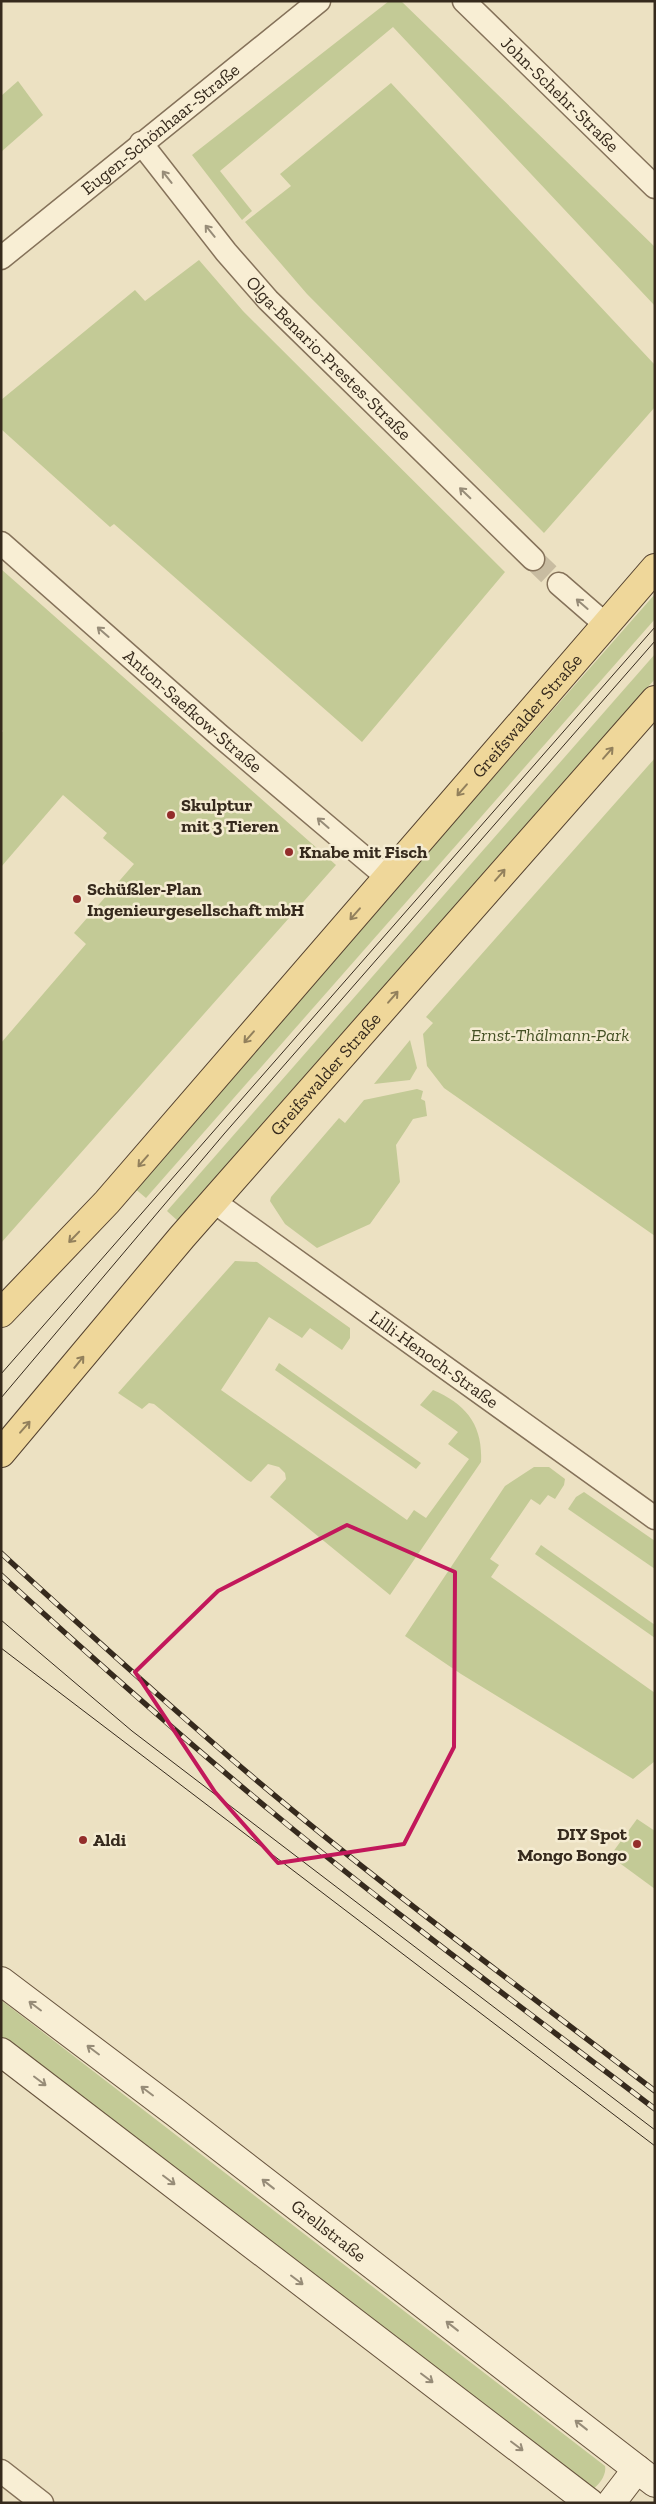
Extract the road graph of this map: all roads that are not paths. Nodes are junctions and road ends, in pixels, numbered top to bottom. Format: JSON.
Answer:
{"nodes":[{"id":1,"x":319,"y":1,"type":"edge"},
{"id":2,"x":464,"y":1,"type":"edge"},
{"id":3,"x":141,"y":143,"type":"junction"},
{"id":4,"x":655,"y":187,"type":"edge"},
{"id":5,"x":1,"y":258,"type":"edge"},
{"id":6,"x":1,"y":543,"type":"edge"},
{"id":7,"x":533,"y":559,"type":"tunnel mouth"},
{"id":8,"x":655,"y":568,"type":"edge"},
{"id":9,"x":559,"y":584,"type":"tunnel mouth"},
{"id":10,"x":605,"y":624,"type":"junction"},
{"id":11,"x":655,"y":700,"type":"edge"},
{"id":12,"x":387,"y":877,"type":"junction"},
{"id":13,"x":213,"y":1201,"type":"junction"},
{"id":14,"x":1,"y":1313,"type":"edge"},
{"id":15,"x":1,"y":1453,"type":"edge"},
{"id":16,"x":655,"y":1518,"type":"edge"},
{"id":17,"x":1,"y":1981,"type":"edge"},
{"id":18,"x":1,"y":2052,"type":"edge"},
{"id":19,"x":1,"y":2471,"type":"edge"},
{"id":20,"x":646,"y":2476,"type":"edge"},
{"id":21,"x":42,"y":2503,"type":"edge"},
{"id":22,"x":590,"y":2503,"type":"edge"},
{"id":23,"x":611,"y":2503,"type":"edge"}],
"edges":[{"from":1,"to":3,"type":"street","name":"Eugen-Schönhaar-Straße"},
{"from":2,"to":4,"type":"street","name":"John-Schehr-Straße"},
{"from":3,"to":5,"type":"street","name":"Eugen-Schönhaar-Straße"},
{"from":7,"to":3,"type":"street","name":"Olga-Benario-Prestes-Straße","one_way":true},
{"from":12,"to":6,"type":"street","name":"Anton-Saefkow-Straße","one_way":true},
{"from":8,"to":10,"type":"main road","name":"Greifswalder Straße"},
{"from":10,"to":9,"type":"street","one_way":true},
{"from":10,"to":12,"type":"main road","name":"Greifswalder Straße","one_way":true},
{"from":13,"to":11,"type":"main road","name":"Greifswalder Straße","one_way":true},
{"from":12,"to":14,"type":"main road","name":"Greifswalder Straße","one_way":true},
{"from":15,"to":13,"type":"main road","name":"Greifswalder Straße","one_way":true},
{"from":13,"to":16,"type":"street","name":"Lilli-Henoch-Straße"},
{"from":20,"to":17,"type":"street","name":"Grellstraße","one_way":true},
{"from":18,"to":22,"type":"street","one_way":true},
{"from":19,"to":21,"type":"street"},
{"from":20,"to":23,"type":"street"}]}
